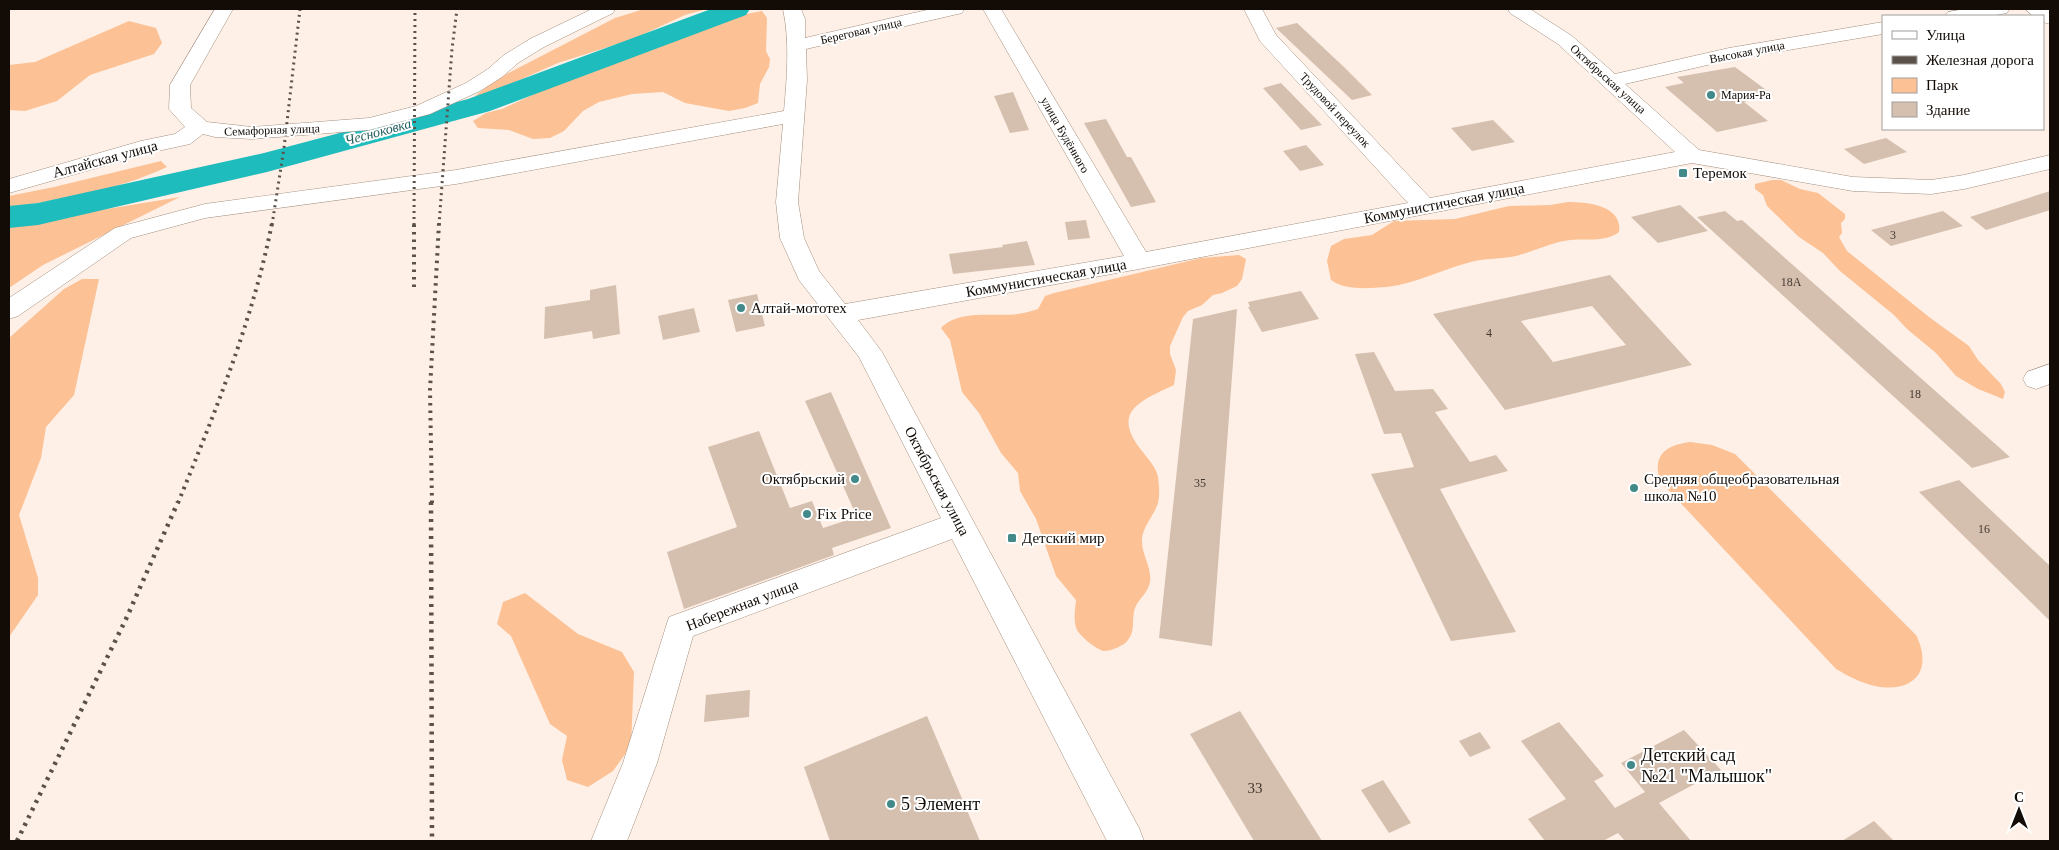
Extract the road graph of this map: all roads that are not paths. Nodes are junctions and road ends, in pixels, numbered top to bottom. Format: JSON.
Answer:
{"nodes":[{"id":1,"x":224,"y":9,"type":"edge"},
{"id":2,"x":606,"y":9,"type":"edge"},
{"id":3,"x":955,"y":9,"type":"edge"},
{"id":4,"x":992,"y":9,"type":"edge"},
{"id":5,"x":1253,"y":9,"type":"edge"},
{"id":6,"x":1517,"y":9,"type":"edge"},
{"id":7,"x":2000,"y":9,"type":"edge"},
{"id":8,"x":2034,"y":9,"type":"edge"},
{"id":9,"x":793,"y":14,"type":"edge"},
{"id":10,"x":1961,"y":15,"type":"edge"},
{"id":11,"x":2050,"y":18,"type":"edge"},
{"id":12,"x":1882,"y":28,"type":"edge"},
{"id":13,"x":795,"y":46,"type":"junction"},
{"id":14,"x":1612,"y":81,"type":"junction"},
{"id":15,"x":794,"y":116,"type":"junction"},
{"id":16,"x":199,"y":127,"type":"junction"},
{"id":17,"x":1692,"y":156,"type":"junction"},
{"id":18,"x":2050,"y":162,"type":"edge"},
{"id":19,"x":9,"y":186,"type":"edge"},
{"id":20,"x":1424,"y":206,"type":"junction"},
{"id":21,"x":1139,"y":261,"type":"junction"},
{"id":22,"x":9,"y":310,"type":"edge"},
{"id":23,"x":839,"y":314,"type":"junction"},
{"id":24,"x":959,"y":524,"type":"junction"},
{"id":25,"x":609,"y":841,"type":"edge"},
{"id":26,"x":1126,"y":841,"type":"edge"}],
"edges":[{"from":1,"to":16,"type":"street"},
{"from":2,"to":16,"type":"street","name":"Семафорная улица"},
{"from":3,"to":13,"type":"street","name":"Береговая улица"},
{"from":4,"to":21,"type":"street","name":"улица Будённого"},
{"from":5,"to":20,"type":"street","name":"Трудовой переулок"},
{"from":6,"to":14,"type":"street","name":"Октябрьская улица"},
{"from":7,"to":10,"type":"street"},
{"from":8,"to":11,"type":"street"},
{"from":9,"to":13,"type":"street"},
{"from":12,"to":14,"type":"street","name":"Высокая улица"},
{"from":13,"to":15,"type":"street"},
{"from":14,"to":17,"type":"street","name":"Октябрьская улица"},
{"from":15,"to":22,"type":"street"},
{"from":15,"to":23,"type":"street","name":"Октябрьская улица"},
{"from":16,"to":19,"type":"street","name":"Алтайская улица"},
{"from":17,"to":18,"type":"street","name":"Коммунистическая улица"},
{"from":17,"to":20,"type":"street","name":"Коммунистическая улица"},
{"from":20,"to":21,"type":"street","name":"Коммунистическая улица"},
{"from":21,"to":23,"type":"street","name":"Коммунистическая улица"},
{"from":23,"to":24,"type":"street","name":"Октябрьская улица"},
{"from":24,"to":25,"type":"street","name":"Набережная улица"},
{"from":24,"to":26,"type":"street","name":"Октябрьская улица"}]}
